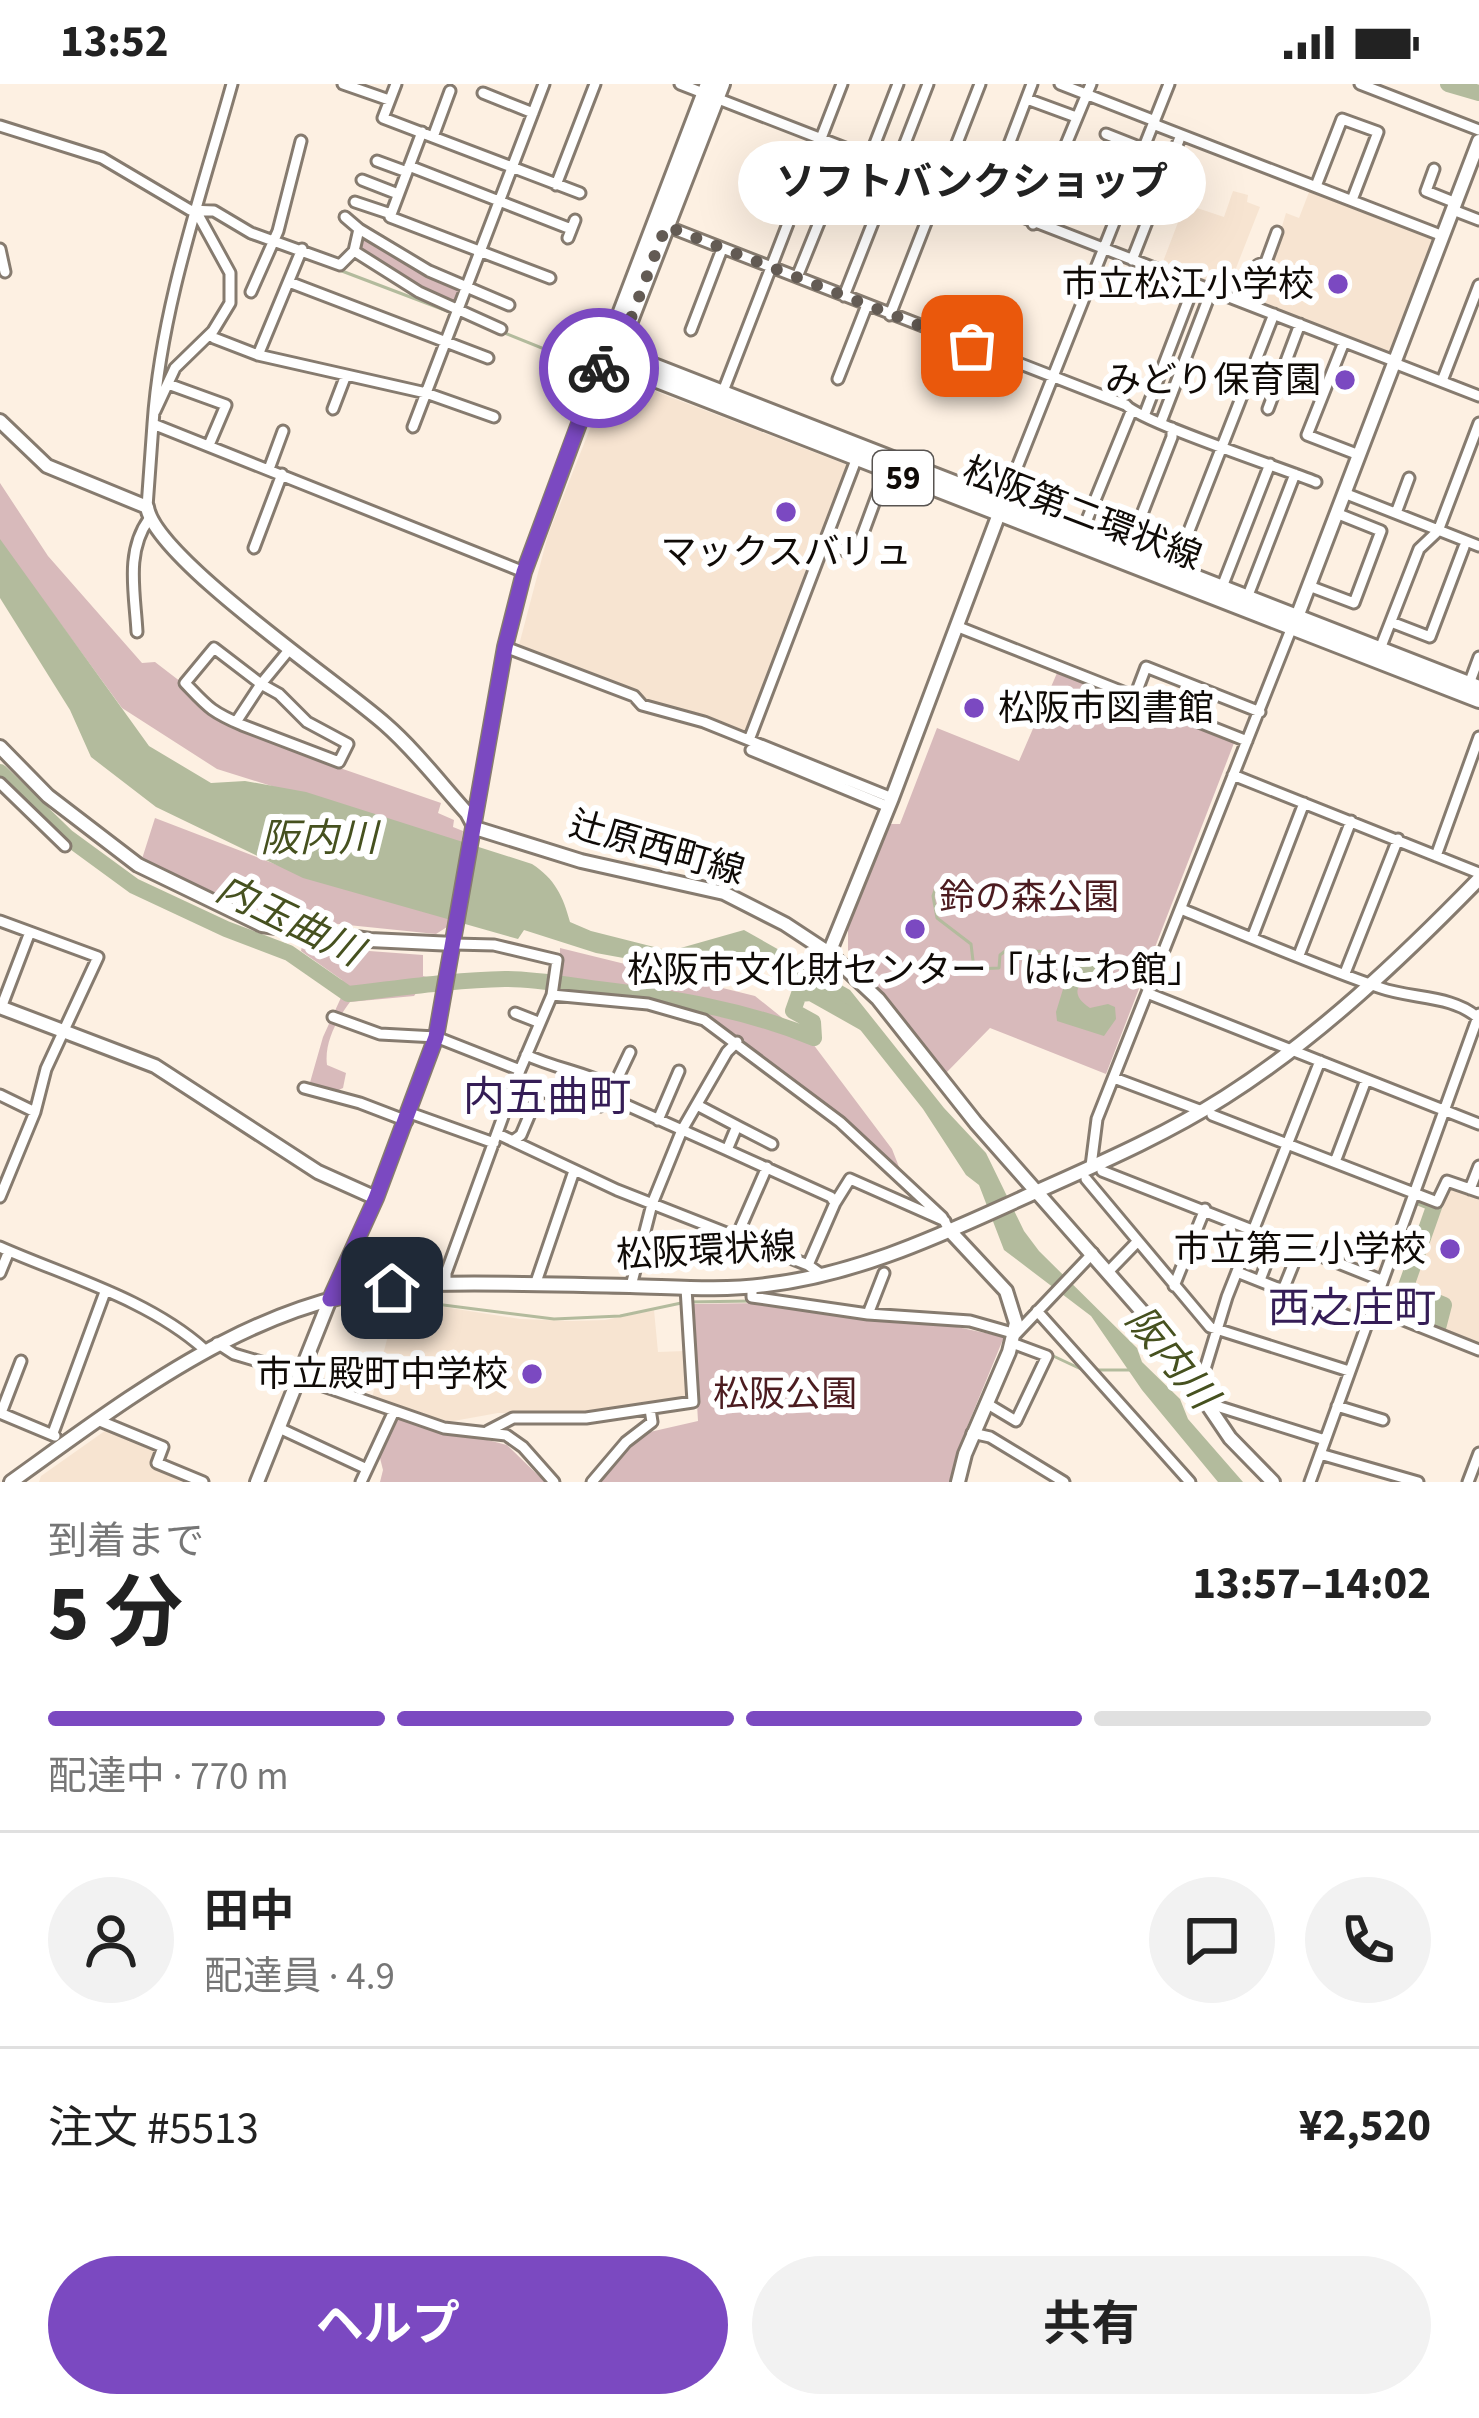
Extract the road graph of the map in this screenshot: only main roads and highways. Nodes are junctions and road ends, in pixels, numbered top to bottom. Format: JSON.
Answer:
{"nodes":[{"id":1,"x":712,"y":90,"type":"edge"},
{"id":2,"x":1001,"y":507,"type":"junction"},
{"id":3,"x":1294,"y":622,"type":"junction"},
{"id":4,"x":1474,"y":686,"type":"edge"},
{"id":5,"x":1479,"y":700,"type":"edge"}],
"edges":[{"from":1,"to":2,"type":"main road","name":"松阪第二環状線","number":"59"},
{"from":1,"to":2,"type":"main road","name":"松阪第二環状線","number":"59"},
{"from":2,"to":3,"type":"main road","name":"松阪第二環状線","number":"59"},
{"from":2,"to":3,"type":"main road","name":"松阪第二環状線","number":"59"},
{"from":3,"to":4,"type":"main road","name":"松阪第二環状線","number":"59"},
{"from":3,"to":5,"type":"main road","name":"松阪第二環状線","number":"59"}]}
